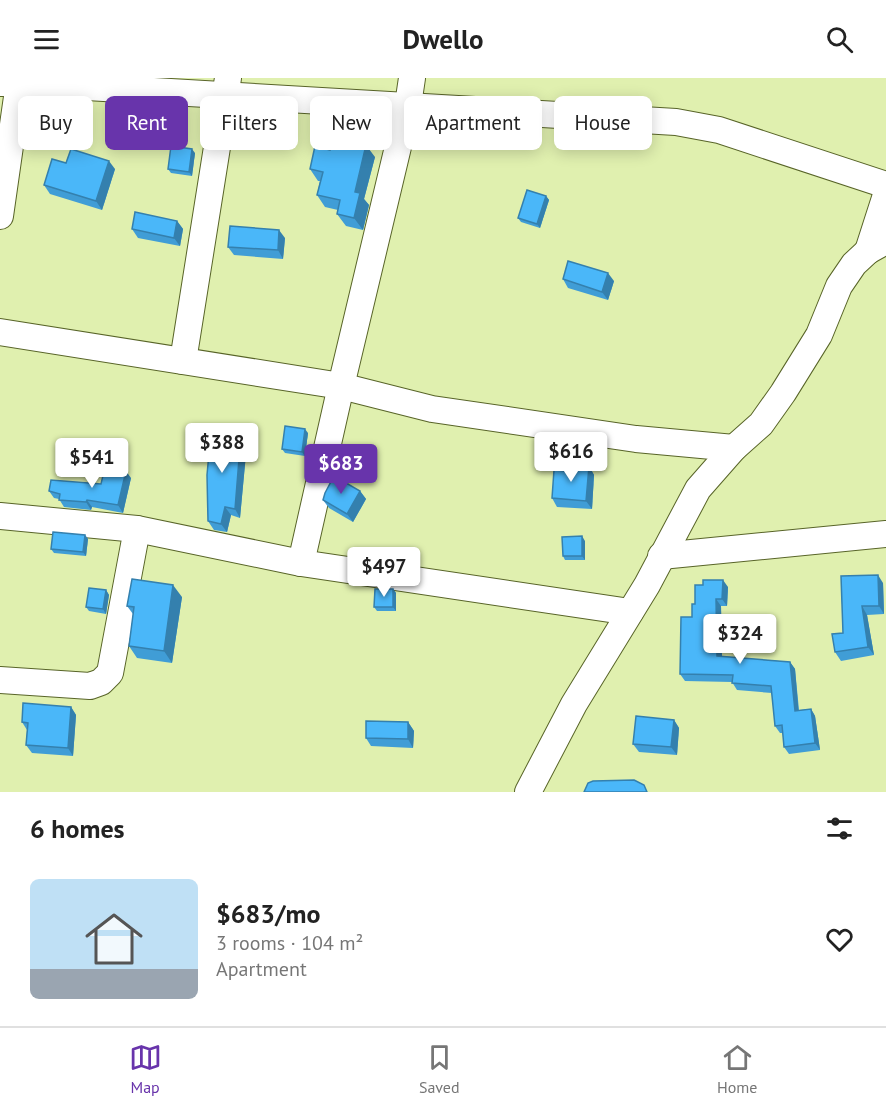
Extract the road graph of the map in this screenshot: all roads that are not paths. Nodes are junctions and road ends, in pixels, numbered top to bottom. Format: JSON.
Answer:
{"nodes":[{"id":1,"x":412,"y":78,"type":"edge"},
{"id":2,"x":10,"y":83,"type":"edge"},
{"id":3,"x":226,"y":87,"type":"edge"},
{"id":4,"x":409,"y":96,"type":"edge"},
{"id":5,"x":404,"y":105,"type":"edge"},
{"id":6,"x":542,"y":114,"type":"edge"},
{"id":7,"x":404,"y":122,"type":"edge"},
{"id":8,"x":886,"y":185,"type":"edge"},
{"id":9,"x":886,"y":195,"type":"edge"},
{"id":10,"x":0,"y":216,"type":"edge"},
{"id":11,"x":877,"y":246,"type":"edge"},
{"id":12,"x":0,"y":332,"type":"edge"},
{"id":13,"x":183,"y":361,"type":"junction"},
{"id":14,"x":341,"y":386,"type":"junction"},
{"id":15,"x":734,"y":448,"type":"junction"},
{"id":16,"x":0,"y":516,"type":"edge"},
{"id":17,"x":136,"y":529,"type":"junction"},
{"id":18,"x":886,"y":534,"type":"edge"},
{"id":19,"x":661,"y":556,"type":"junction"},
{"id":20,"x":301,"y":563,"type":"junction"},
{"id":21,"x":630,"y":612,"type":"junction"},
{"id":22,"x":0,"y":680,"type":"edge"},
{"id":23,"x":528,"y":792,"type":"edge"}],
"edges":[{"from":1,"to":4,"type":"street"},
{"from":2,"to":3,"type":"street"},
{"from":2,"to":10,"type":"street"},
{"from":3,"to":5,"type":"street"},
{"from":3,"to":13,"type":"street"},
{"from":6,"to":8,"type":"street"},
{"from":7,"to":14,"type":"street"},
{"from":9,"to":11,"type":"street"},
{"from":11,"to":15,"type":"street"},
{"from":12,"to":13,"type":"street"},
{"from":13,"to":14,"type":"street"},
{"from":14,"to":15,"type":"street"},
{"from":14,"to":20,"type":"street"},
{"from":15,"to":19,"type":"street"},
{"from":16,"to":17,"type":"street"},
{"from":17,"to":20,"type":"street"},
{"from":17,"to":22,"type":"street"},
{"from":18,"to":19,"type":"street"},
{"from":19,"to":21,"type":"street"},
{"from":20,"to":21,"type":"street"},
{"from":21,"to":23,"type":"street"}]}
